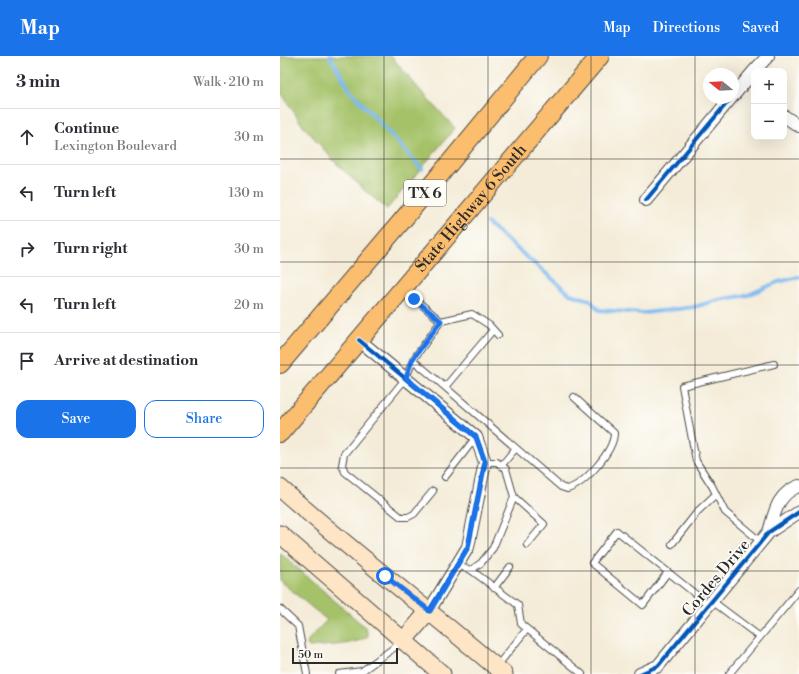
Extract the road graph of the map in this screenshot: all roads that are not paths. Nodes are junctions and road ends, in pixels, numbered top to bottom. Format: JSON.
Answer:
{"nodes":[{"id":1,"x":538,"y":56,"type":"edge"},
{"id":2,"x":600,"y":56,"type":"edge"},
{"id":3,"x":768,"y":56,"type":"edge"},
{"id":4,"x":757,"y":68,"type":"edge"},
{"id":5,"x":750,"y":85,"type":"edge"},
{"id":6,"x":739,"y":92,"type":"edge"},
{"id":7,"x":726,"y":104,"type":"edge"},
{"id":8,"x":787,"y":118,"type":"edge"},
{"id":9,"x":799,"y":126,"type":"edge"},
{"id":10,"x":646,"y":200,"type":"dead end"},
{"id":11,"x":402,"y":289,"type":"junction"},
{"id":12,"x":441,"y":321,"type":"junction"},
{"id":13,"x":493,"y":330,"type":"junction"},
{"id":14,"x":498,"y":335,"type":"dead end"},
{"id":15,"x":359,"y":340,"type":"junction"},
{"id":16,"x":412,"y":360,"type":"junction"},
{"id":17,"x":280,"y":364,"type":"edge"},
{"id":18,"x":774,"y":364,"type":"dead end"},
{"id":19,"x":406,"y":378,"type":"junction"},
{"id":20,"x":445,"y":386,"type":"junction"},
{"id":21,"x":574,"y":397,"type":"dead end"},
{"id":22,"x":280,"y":433,"type":"edge"},
{"id":23,"x":476,"y":437,"type":"junction"},
{"id":24,"x":516,"y":448,"type":"junction"},
{"id":25,"x":485,"y":462,"type":"junction"},
{"id":26,"x":502,"y":466,"type":"junction"},
{"id":27,"x":445,"y":477,"type":"dead end"},
{"id":28,"x":799,"y":486,"type":"edge"},
{"id":29,"x":280,"y":488,"type":"edge"},
{"id":30,"x":433,"y":491,"type":"dead end"},
{"id":31,"x":716,"y":494,"type":"junction"},
{"id":32,"x":514,"y":497,"type":"junction"},
{"id":33,"x":799,"y":512,"type":"edge"},
{"id":34,"x":769,"y":532,"type":"junction"},
{"id":35,"x":280,"y":534,"type":"edge"},
{"id":36,"x":761,"y":542,"type":"junction"},
{"id":37,"x":672,"y":544,"type":"dead end"},
{"id":38,"x":527,"y":545,"type":"dead end"},
{"id":39,"x":456,"y":565,"type":"junction"},
{"id":40,"x":510,"y":567,"type":"dead end"},
{"id":41,"x":471,"y":570,"type":"junction"},
{"id":42,"x":668,"y":572,"type":"junction"},
{"id":43,"x":494,"y":588,"type":"junction"},
{"id":44,"x":799,"y":590,"type":"edge"},
{"id":45,"x":710,"y":603,"type":"junction"},
{"id":46,"x":280,"y":609,"type":"edge"},
{"id":47,"x":430,"y":611,"type":"junction"},
{"id":48,"x":527,"y":629,"type":"junction"},
{"id":49,"x":760,"y":637,"type":"junction"},
{"id":50,"x":404,"y":640,"type":"junction"},
{"id":51,"x":657,"y":670,"type":"edge"},
{"id":52,"x":500,"y":671,"type":"edge"},
{"id":53,"x":364,"y":673,"type":"edge"},
{"id":54,"x":733,"y":673,"type":"edge"},
{"id":55,"x":307,"y":674,"type":"edge"},
{"id":56,"x":339,"y":674,"type":"edge"},
{"id":57,"x":442,"y":674,"type":"edge"},
{"id":58,"x":582,"y":674,"type":"edge"},
{"id":59,"x":640,"y":674,"type":"edge"}],
"edges":[{"from":1,"to":17,"type":"main road","number":"TX 6"},
{"from":2,"to":11,"type":"main road","name":"State Highway 6 South","number":"TX 6"},
{"from":3,"to":4,"type":"street"},
{"from":5,"to":6,"type":"street"},
{"from":7,"to":10,"type":"street"},
{"from":8,"to":9,"type":"street"},
{"from":11,"to":12,"type":"lane"},
{"from":11,"to":15,"type":"main road","name":"State Highway 6 South","number":"TX 6"},
{"from":12,"to":13,"type":"lane"},
{"from":12,"to":16,"type":"lane"},
{"from":13,"to":14,"type":"lane"},
{"from":13,"to":20,"type":"lane"},
{"from":15,"to":19,"type":"street"},
{"from":15,"to":22,"type":"main road","name":"State Highway 6 South","number":"TX 6"},
{"from":16,"to":19,"type":"lane"},
{"from":16,"to":20,"type":"lane"},
{"from":18,"to":31,"type":"lane"},
{"from":19,"to":23,"type":"street"},
{"from":19,"to":30,"type":"lane"},
{"from":20,"to":24,"type":"lane"},
{"from":21,"to":24,"type":"lane"},
{"from":23,"to":25,"type":"street"},
{"from":23,"to":27,"type":"lane"},
{"from":24,"to":26,"type":"lane"},
{"from":25,"to":26,"type":"lane"},
{"from":25,"to":39,"type":"street"},
{"from":26,"to":32,"type":"lane"},
{"from":28,"to":34,"type":"street","name":"Cordes Drive"},
{"from":29,"to":47,"type":"main road"},
{"from":31,"to":36,"type":"lane"},
{"from":31,"to":37,"type":"lane"},
{"from":32,"to":38,"type":"lane"},
{"from":32,"to":41,"type":"lane"},
{"from":33,"to":34,"type":"street","name":"Cordes Drive"},
{"from":34,"to":36,"type":"street","name":"Cordes Drive"},
{"from":35,"to":50,"type":"main road"},
{"from":36,"to":45,"type":"street","name":"Cordes Drive"},
{"from":39,"to":41,"type":"lane"},
{"from":39,"to":47,"type":"street"},
{"from":40,"to":43,"type":"lane"},
{"from":41,"to":43,"type":"lane"},
{"from":42,"to":42,"type":"lane"},
{"from":42,"to":45,"type":"lane"},
{"from":43,"to":48,"type":"lane"},
{"from":44,"to":49,"type":"lane"},
{"from":45,"to":49,"type":"lane"},
{"from":45,"to":51,"type":"street","name":"Cordes Drive"},
{"from":46,"to":55,"type":"lane"},
{"from":47,"to":50,"type":"main road"},
{"from":47,"to":52,"type":"main road"},
{"from":48,"to":52,"type":"lane"},
{"from":48,"to":58,"type":"lane"},
{"from":49,"to":54,"type":"lane"},
{"from":50,"to":53,"type":"lane"},
{"from":50,"to":57,"type":"main road"},
{"from":51,"to":59,"type":"street","name":"Cordes Drive"},
{"from":53,"to":56,"type":"lane"}]}
